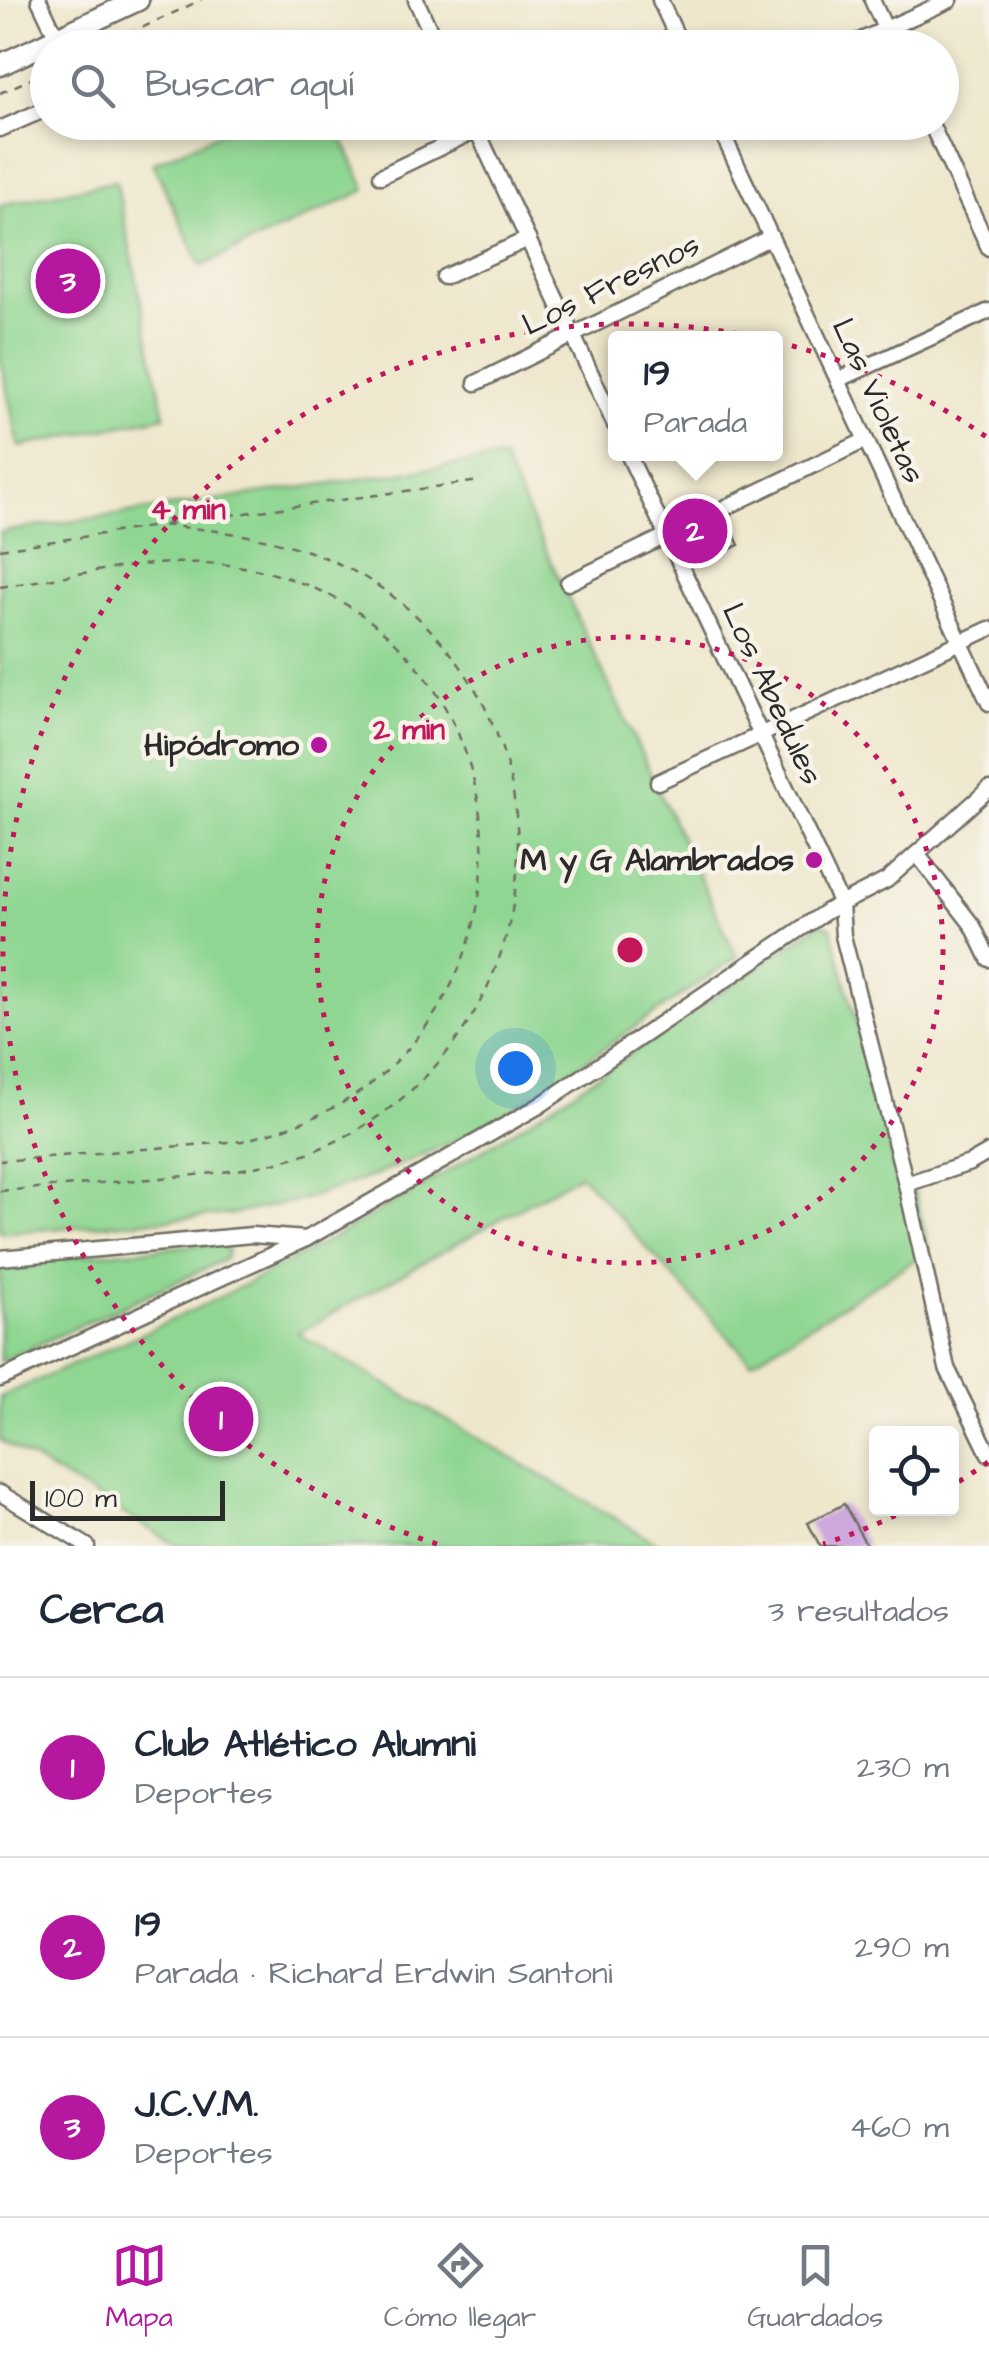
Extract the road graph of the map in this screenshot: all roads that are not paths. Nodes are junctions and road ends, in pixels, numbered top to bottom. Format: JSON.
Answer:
{"nodes":[{"id":1,"x":39,"y":0,"type":"edge"},
{"id":2,"x":138,"y":0,"type":"edge"},
{"id":3,"x":416,"y":0,"type":"edge"},
{"id":4,"x":660,"y":0,"type":"edge"},
{"id":5,"x":872,"y":0,"type":"edge"},
{"id":6,"x":950,"y":0,"type":"edge"},
{"id":7,"x":886,"y":29,"type":"joint"},
{"id":8,"x":52,"y":30,"type":"edge"},
{"id":9,"x":73,"y":30,"type":"edge"},
{"id":10,"x":430,"y":30,"type":"edge"},
{"id":11,"x":674,"y":30,"type":"edge"},
{"id":12,"x":30,"y":51,"type":"edge"},
{"id":13,"x":0,"y":65,"type":"edge"},
{"id":14,"x":30,"y":116,"type":"edge"},
{"id":15,"x":0,"y":130,"type":"edge"},
{"id":16,"x":448,"y":140,"type":"edge"},
{"id":17,"x":481,"y":140,"type":"edge"},
{"id":18,"x":726,"y":140,"type":"edge"},
{"id":19,"x":938,"y":140,"type":"edge"},
{"id":20,"x":381,"y":176,"type":"dead end"},
{"id":21,"x":772,"y":237,"type":"junction"},
{"id":22,"x":528,"y":239,"type":"junction"},
{"id":23,"x":989,"y":248,"type":"edge"},
{"id":24,"x":444,"y":277,"type":"dead end"},
{"id":25,"x":989,"y":311,"type":"edge"},
{"id":26,"x":574,"y":334,"type":"junction"},
{"id":27,"x":838,"y":380,"type":"junction"},
{"id":28,"x":476,"y":383,"type":"dead end"},
{"id":29,"x":608,"y":409,"type":"edge"},
{"id":30,"x":866,"y":440,"type":"junction"},
{"id":31,"x":631,"y":461,"type":"edge"},
{"id":32,"x":666,"y":536,"type":"junction"},
{"id":33,"x":568,"y":583,"type":"dead end"},
{"id":34,"x":989,"y":629,"type":"edge"},
{"id":35,"x":960,"y":642,"type":"junction"},
{"id":36,"x":989,"y":703,"type":"edge"},
{"id":37,"x":760,"y":736,"type":"junction"},
{"id":38,"x":658,"y":782,"type":"dead end"},
{"id":39,"x":989,"y":789,"type":"edge"},
{"id":40,"x":917,"y":854,"type":"junction"},
{"id":41,"x":841,"y":904,"type":"junction"},
{"id":42,"x":989,"y":959,"type":"edge"},
{"id":43,"x":989,"y":1152,"type":"edge"},
{"id":44,"x":906,"y":1184,"type":"junction"},
{"id":45,"x":306,"y":1239,"type":"junction"},
{"id":46,"x":0,"y":1258,"type":"edge"},
{"id":47,"x":0,"y":1379,"type":"edge"},
{"id":48,"x":989,"y":1454,"type":"edge"},
{"id":49,"x":0,"y":1493,"type":"edge"},
{"id":50,"x":87,"y":1546,"type":"edge"}],
"edges":[{"from":1,"to":8,"type":"street"},
{"from":2,"to":9,"type":"highway"},
{"from":3,"to":10,"type":"street"},
{"from":4,"to":11,"type":"street"},
{"from":5,"to":7,"type":"street"},
{"from":6,"to":7,"type":"street"},
{"from":12,"to":13,"type":"highway"},
{"from":14,"to":15,"type":"street"},
{"from":16,"to":20,"type":"street"},
{"from":17,"to":22,"type":"street"},
{"from":18,"to":21,"type":"street","name":"Las Violetas"},
{"from":19,"to":23,"type":"street"},
{"from":21,"to":26,"type":"street","name":"Los Fresnos"},
{"from":21,"to":27,"type":"street","name":"Las Violetas"},
{"from":22,"to":24,"type":"street"},
{"from":22,"to":26,"type":"street"},
{"from":25,"to":27,"type":"street"},
{"from":26,"to":28,"type":"street","name":"Los Fresnos"},
{"from":26,"to":29,"type":"street"},
{"from":27,"to":30,"type":"street","name":"Las Violetas"},
{"from":30,"to":32,"type":"street"},
{"from":30,"to":35,"type":"street","name":"Las Violetas"},
{"from":31,"to":32,"type":"street","name":"Los Abedules"},
{"from":32,"to":33,"type":"street"},
{"from":32,"to":37,"type":"street","name":"Los Abedules"},
{"from":34,"to":35,"type":"street"},
{"from":35,"to":36,"type":"street","name":"Las Violetas"},
{"from":35,"to":37,"type":"street"},
{"from":37,"to":38,"type":"street"},
{"from":37,"to":41,"type":"street","name":"Los Abedules"},
{"from":39,"to":40,"type":"street"},
{"from":40,"to":41,"type":"street"},
{"from":40,"to":42,"type":"street"},
{"from":41,"to":44,"type":"street","name":"Los Abedules"},
{"from":41,"to":45,"type":"street"},
{"from":43,"to":44,"type":"street"},
{"from":44,"to":48,"type":"street","name":"Los Abedules"},
{"from":45,"to":46,"type":"street"},
{"from":45,"to":47,"type":"street"},
{"from":49,"to":50,"type":"street"}]}
